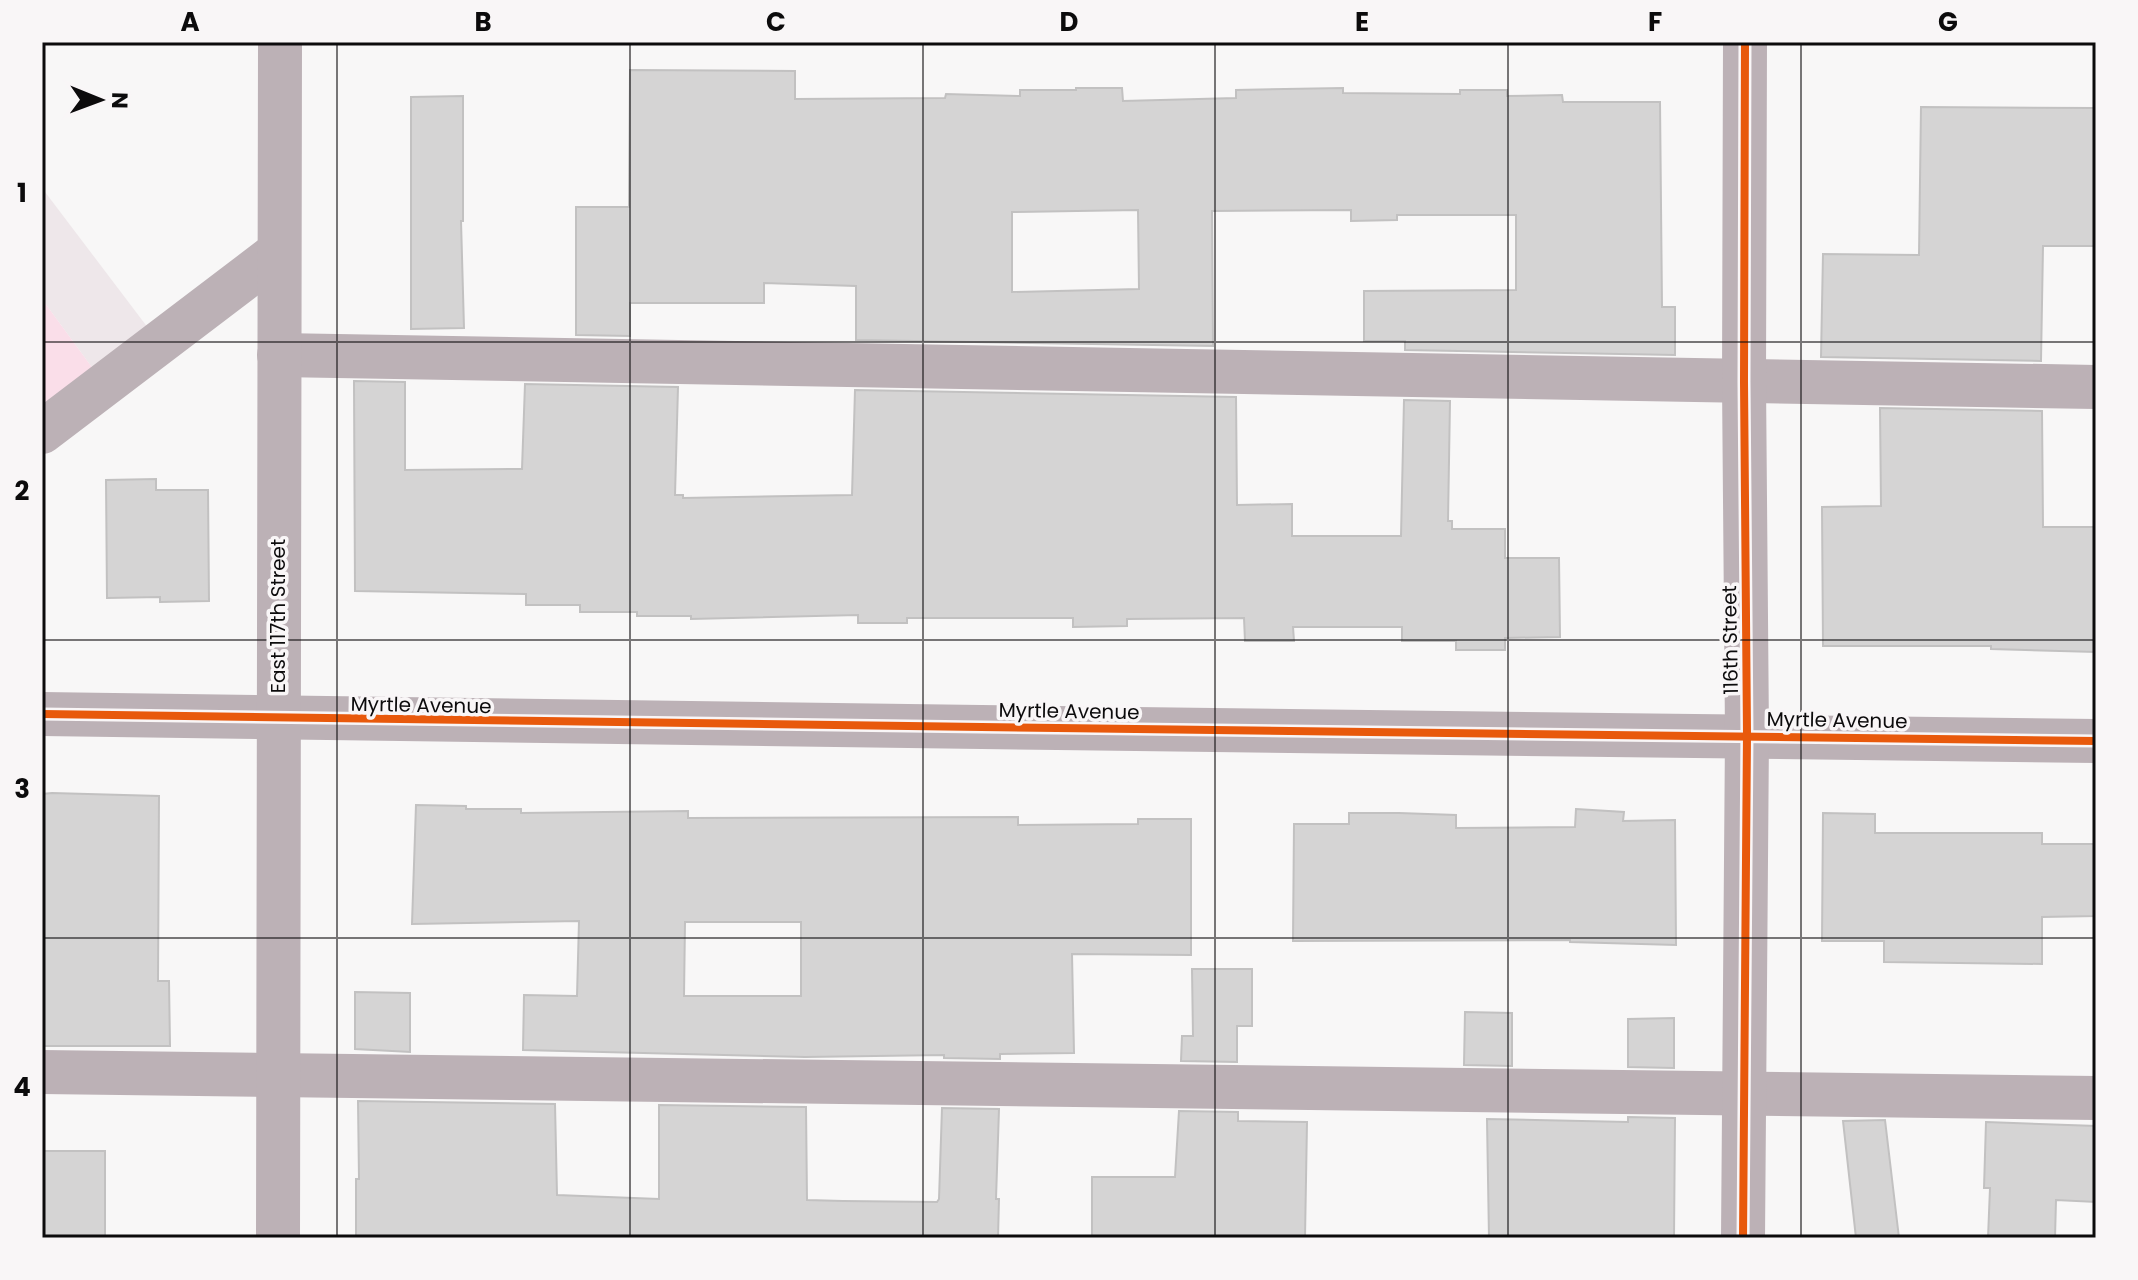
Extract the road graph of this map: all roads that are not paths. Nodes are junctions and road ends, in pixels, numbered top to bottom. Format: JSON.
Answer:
{"nodes":[{"id":1,"x":280,"y":42,"type":"edge"},
{"id":2,"x":1745,"y":42,"type":"edge"},
{"id":3,"x":279,"y":252,"type":"junction"},
{"id":4,"x":279,"y":355,"type":"junction"},
{"id":5,"x":1744,"y":382,"type":"junction"},
{"id":6,"x":2096,"y":387,"type":"edge"},
{"id":7,"x":42,"y":432,"type":"edge"},
{"id":8,"x":42,"y":714,"type":"edge"},
{"id":9,"x":278,"y":719,"type":"junction"},
{"id":10,"x":1747,"y":734,"type":"junction"},
{"id":11,"x":2096,"y":741,"type":"edge"},
{"id":12,"x":42,"y":1072,"type":"edge"},
{"id":13,"x":278,"y":1075,"type":"junction"},
{"id":14,"x":1743,"y":1094,"type":"junction"},
{"id":15,"x":2096,"y":1098,"type":"edge"},
{"id":16,"x":278,"y":1238,"type":"edge"},
{"id":17,"x":1743,"y":1238,"type":"edge"}],
"edges":[{"from":1,"to":3,"type":"street","name":"East 117th Street"},
{"from":2,"to":5,"type":"street","name":"116th Street"},
{"from":3,"to":4,"type":"street","name":"East 117th Street"},
{"from":3,"to":7,"type":"street"},
{"from":4,"to":5,"type":"street"},
{"from":4,"to":9,"type":"street","name":"East 117th Street"},
{"from":5,"to":6,"type":"street"},
{"from":5,"to":10,"type":"street","name":"116th Street"},
{"from":8,"to":9,"type":"street","name":"Myrtle Avenue"},
{"from":9,"to":10,"type":"street","name":"Myrtle Avenue"},
{"from":9,"to":13,"type":"street","name":"East 117th Street"},
{"from":10,"to":11,"type":"street","name":"Myrtle Avenue"},
{"from":10,"to":14,"type":"street","name":"116th Street"},
{"from":12,"to":13,"type":"street"},
{"from":13,"to":14,"type":"street"},
{"from":13,"to":16,"type":"street","name":"East 117th Street"},
{"from":14,"to":15,"type":"street"},
{"from":14,"to":17,"type":"street","name":"116th Street"}]}
